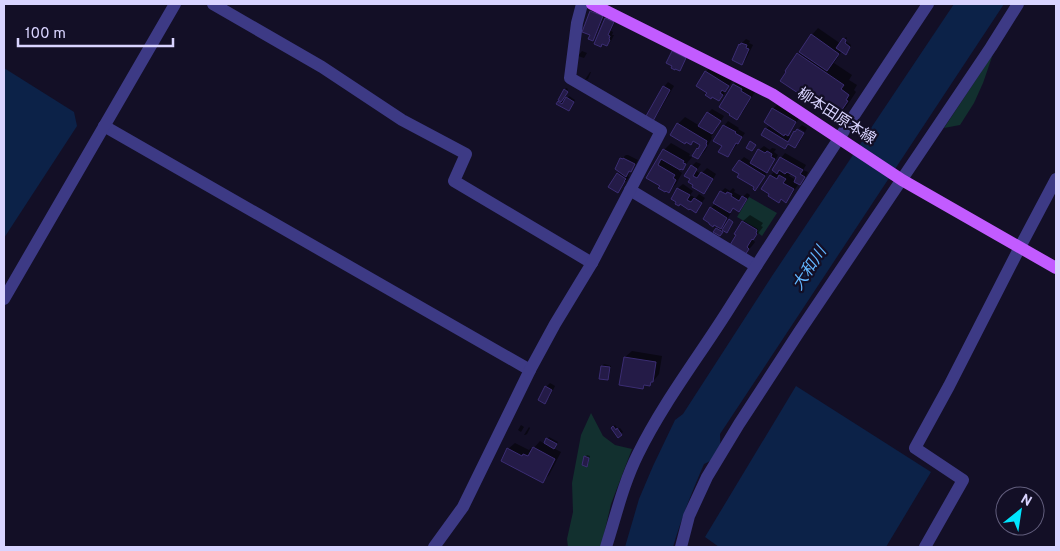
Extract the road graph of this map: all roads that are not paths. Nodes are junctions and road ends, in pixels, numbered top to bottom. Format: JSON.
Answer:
{"nodes":[{"id":1,"x":175,"y":4,"type":"edge"},
{"id":2,"x":213,"y":4,"type":"edge"},
{"id":3,"x":582,"y":4,"type":"edge"},
{"id":4,"x":592,"y":4,"type":"edge"},
{"id":5,"x":928,"y":4,"type":"edge"},
{"id":6,"x":1018,"y":4,"type":"edge"},
{"id":7,"x":104,"y":126,"type":"junction"},
{"id":8,"x":840,"y":140,"type":"junction"},
{"id":9,"x":901,"y":178,"type":"junction"},
{"id":10,"x":1056,"y":178,"type":"edge"},
{"id":11,"x":630,"y":190,"type":"junction"},
{"id":12,"x":1020,"y":247,"type":"junction"},
{"id":13,"x":592,"y":263,"type":"junction"},
{"id":14,"x":756,"y":266,"type":"junction"},
{"id":15,"x":1056,"y":268,"type":"edge"},
{"id":16,"x":4,"y":299,"type":"edge"},
{"id":17,"x":530,"y":370,"type":"junction"},
{"id":18,"x":434,"y":547,"type":"edge"},
{"id":19,"x":606,"y":547,"type":"edge"},
{"id":20,"x":681,"y":547,"type":"edge"},
{"id":21,"x":925,"y":547,"type":"edge"}],
"edges":[{"from":1,"to":7,"type":"street"},
{"from":2,"to":13,"type":"street"},
{"from":3,"to":11,"type":"street"},
{"from":4,"to":8,"type":"main road","name":"柳本田原本線"},
{"from":5,"to":8,"type":"street"},
{"from":6,"to":9,"type":"street"},
{"from":7,"to":16,"type":"street"},
{"from":7,"to":17,"type":"street"},
{"from":8,"to":9,"type":"main road","name":"柳本田原本線"},
{"from":8,"to":14,"type":"street"},
{"from":9,"to":12,"type":"main road","name":"柳本田原本線"},
{"from":9,"to":20,"type":"street"},
{"from":10,"to":12,"type":"street"},
{"from":11,"to":13,"type":"street"},
{"from":11,"to":14,"type":"street"},
{"from":12,"to":15,"type":"main road","name":"柳本田原本線"},
{"from":12,"to":21,"type":"street"},
{"from":13,"to":17,"type":"street"},
{"from":14,"to":19,"type":"street"},
{"from":17,"to":18,"type":"street"}]}
